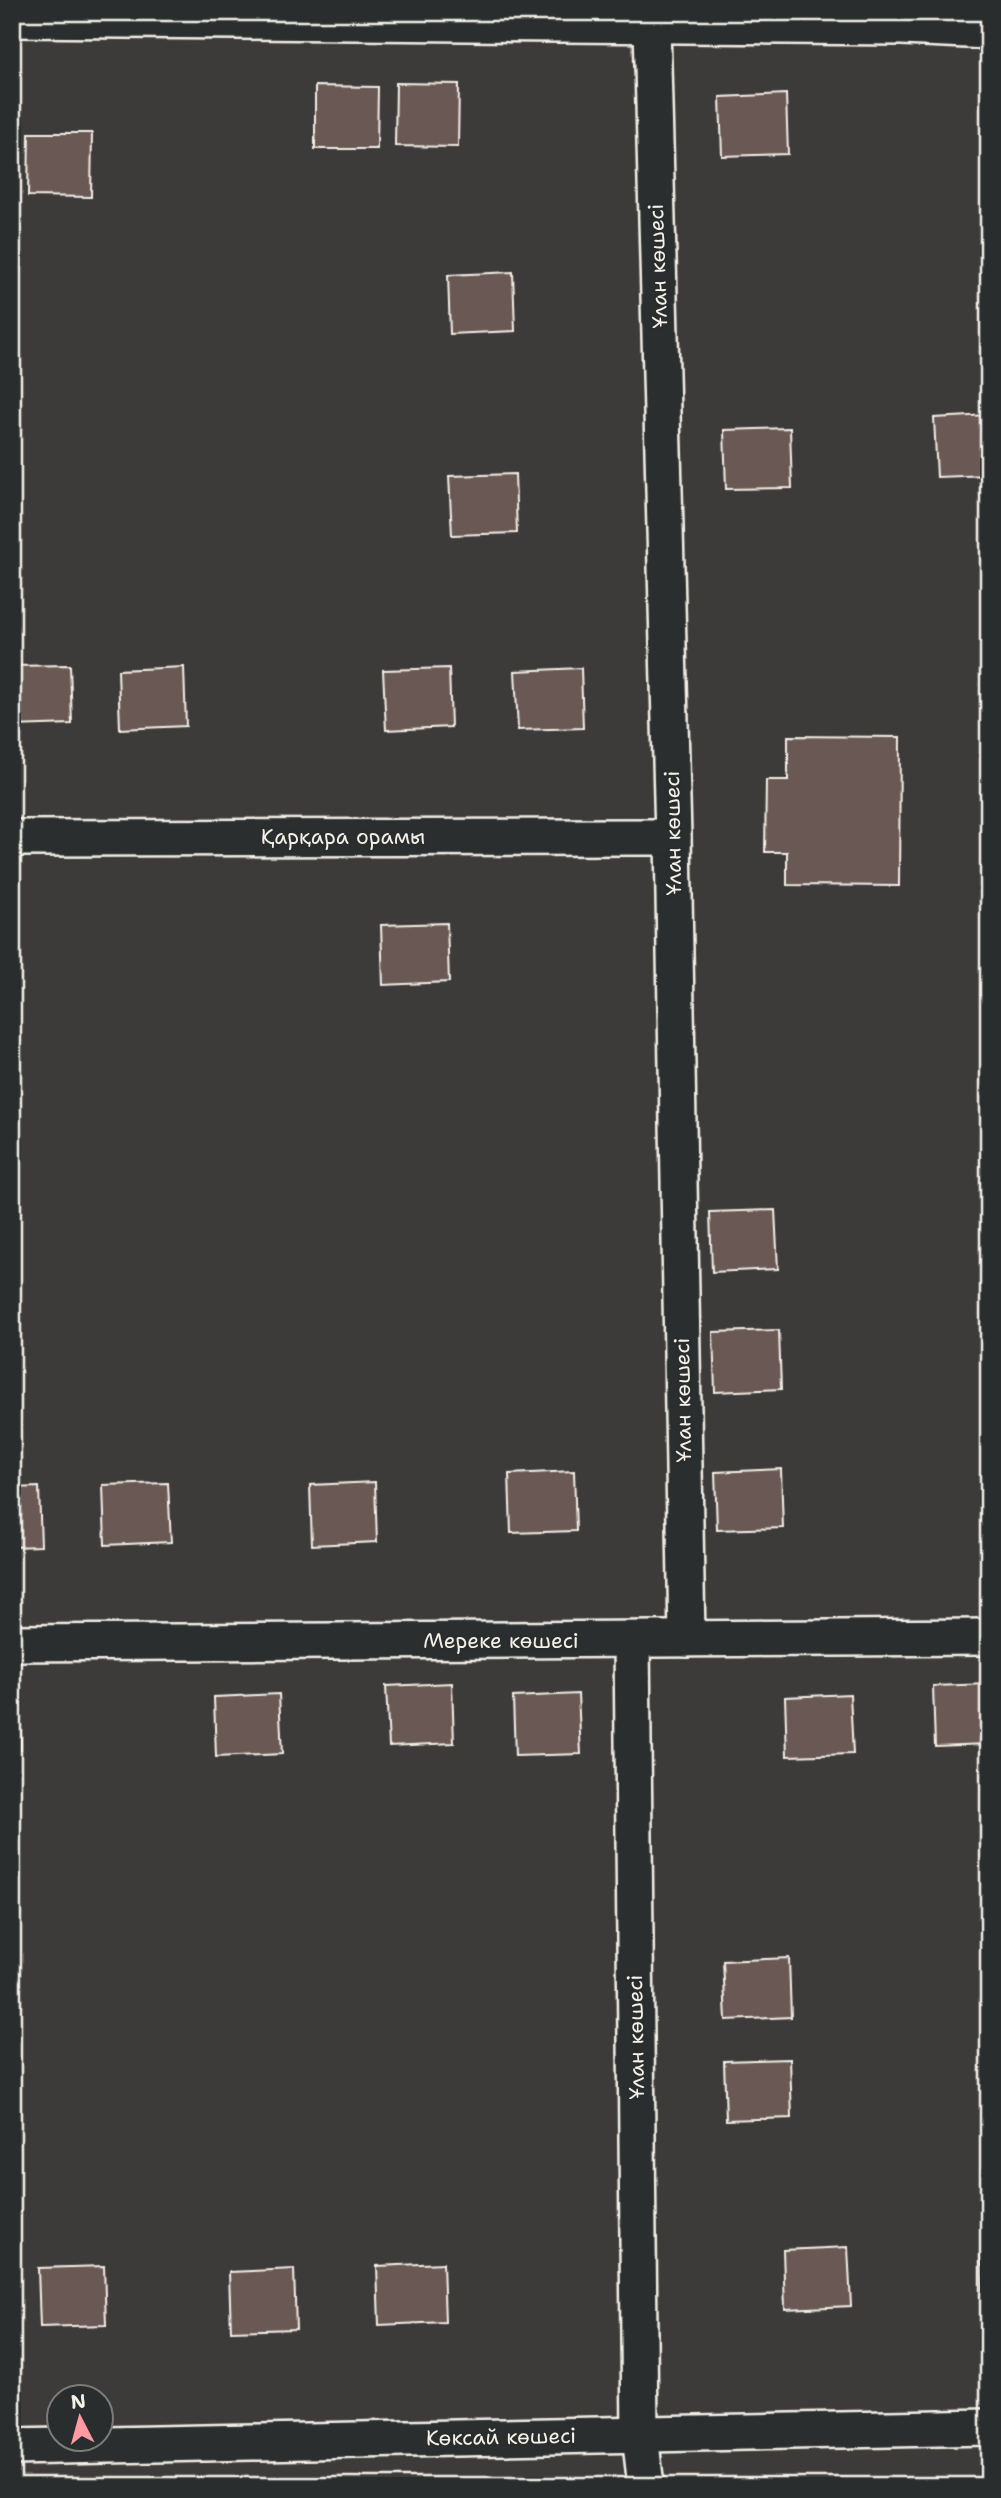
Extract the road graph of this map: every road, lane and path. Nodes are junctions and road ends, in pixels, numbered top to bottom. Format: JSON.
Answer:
{"nodes":[{"id":1,"x":12,"y":19,"type":"edge"},
{"id":2,"x":902,"y":20,"type":"edge"},
{"id":3,"x":652,"y":26,"type":"junction"},
{"id":4,"x":989,"y":31,"type":"edge"},
{"id":5,"x":673,"y":837,"type":"junction"},
{"id":6,"x":12,"y":838,"type":"edge"},
{"id":7,"x":989,"y":1637,"type":"edge"},
{"id":8,"x":687,"y":1639,"type":"junction"},
{"id":9,"x":632,"y":1640,"type":"junction"},
{"id":10,"x":12,"y":1643,"type":"edge"},
{"id":11,"x":989,"y":2427,"type":"edge"},
{"id":12,"x":640,"y":2435,"type":"junction"},
{"id":13,"x":12,"y":2447,"type":"edge"},
{"id":14,"x":646,"y":2486,"type":"edge"}],
"edges":[{"from":1,"to":3,"type":"street"},
{"from":2,"to":3,"type":"street"},
{"from":2,"to":4,"type":"street"},
{"from":3,"to":5,"type":"street","name":"Ұлан көшесі"},
{"from":5,"to":6,"type":"street","name":"Қарқара орамы"},
{"from":5,"to":8,"type":"street","name":"Ұлан көшесі"},
{"from":7,"to":8,"type":"street","name":"Мереке көшесі"},
{"from":8,"to":9,"type":"street","name":"Мереке көшесі"},
{"from":9,"to":10,"type":"street","name":"Мереке көшесі"},
{"from":9,"to":12,"type":"street","name":"Ұлан көшесі"},
{"from":11,"to":12,"type":"street","name":"Көксай көшесі"},
{"from":12,"to":13,"type":"street","name":"Көксай көшесі"},
{"from":12,"to":14,"type":"street","name":"Ұлан көшесі"}]}
